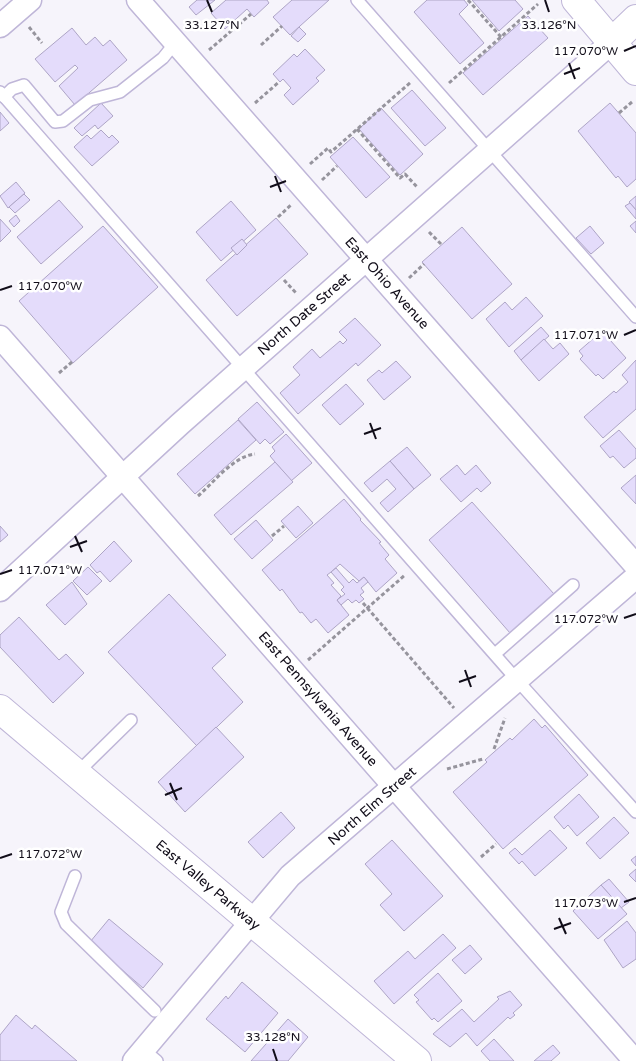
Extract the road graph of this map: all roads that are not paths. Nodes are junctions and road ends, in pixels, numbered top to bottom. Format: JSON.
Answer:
{"nodes":[{"id":1,"x":30,"y":0,"type":"edge"},
{"id":2,"x":138,"y":0,"type":"edge"},
{"id":3,"x":357,"y":0,"type":"edge"},
{"id":4,"x":576,"y":0,"type":"edge"},
{"id":5,"x":636,"y":19,"type":"edge"},
{"id":6,"x":0,"y":26,"type":"edge"},
{"id":7,"x":612,"y":42,"type":"junction"},
{"id":8,"x":175,"y":43,"type":"junction"},
{"id":9,"x":636,"y":70,"type":"edge"},
{"id":10,"x":2,"y":94,"type":"edge"},
{"id":11,"x":53,"y":120,"type":"junction"},
{"id":12,"x":37,"y":135,"type":"junction"},
{"id":13,"x":490,"y":152,"type":"junction"},
{"id":14,"x":366,"y":260,"type":"junction"},
{"id":15,"x":636,"y":317,"type":"edge"},
{"id":16,"x":0,"y":337,"type":"edge"},
{"id":17,"x":242,"y":369,"type":"junction"},
{"id":18,"x":122,"y":476,"type":"junction"},
{"id":19,"x":636,"y":566,"type":"edge"},
{"id":20,"x":636,"y":577,"type":"edge"},
{"id":21,"x":573,"y":585,"type":"dead end"},
{"id":22,"x":0,"y":590,"type":"edge"},
{"id":23,"x":494,"y":654,"type":"junction"},
{"id":24,"x":517,"y":680,"type":"junction"},
{"id":25,"x":0,"y":709,"type":"edge"},
{"id":26,"x":131,"y":720,"type":"dead end"},
{"id":27,"x":76,"y":774,"type":"junction"},
{"id":28,"x":395,"y":786,"type":"junction"},
{"id":29,"x":636,"y":812,"type":"edge"},
{"id":30,"x":75,"y":876,"type":"dead end"},
{"id":31,"x":251,"y":922,"type":"junction"},
{"id":32,"x":155,"y":1011,"type":"dead end"},
{"id":33,"x":145,"y":1057,"type":"edge"},
{"id":34,"x":417,"y":1061,"type":"edge"},
{"id":35,"x":635,"y":1061,"type":"edge"}],
"edges":[{"from":1,"to":6,"type":"street"},
{"from":2,"to":8,"type":"street","name":"East Ohio Avenue"},
{"from":3,"to":13,"type":"lane"},
{"from":4,"to":7,"type":"main road"},
{"from":5,"to":7,"type":"main road"},
{"from":7,"to":9,"type":"main road"},
{"from":7,"to":13,"type":"street","name":"North Date Street"},
{"from":8,"to":11,"type":"lane"},
{"from":8,"to":14,"type":"street","name":"East Ohio Avenue"},
{"from":10,"to":11,"type":"lane"},
{"from":10,"to":12,"type":"lane"},
{"from":11,"to":12,"type":"lane"},
{"from":12,"to":17,"type":"lane"},
{"from":13,"to":14,"type":"street","name":"North Date Street"},
{"from":13,"to":15,"type":"lane"},
{"from":14,"to":17,"type":"street","name":"North Date Street"},
{"from":14,"to":19,"type":"street","name":"East Ohio Avenue"},
{"from":16,"to":18,"type":"street","name":"East Pennsylvania Avenue"},
{"from":17,"to":18,"type":"street","name":"North Date Street"},
{"from":17,"to":23,"type":"lane"},
{"from":18,"to":22,"type":"street","name":"North Date Street"},
{"from":18,"to":28,"type":"street","name":"East Pennsylvania Avenue"},
{"from":20,"to":24,"type":"street","name":"North Elm Street"},
{"from":21,"to":23,"type":"lane"},
{"from":23,"to":24,"type":"lane"},
{"from":24,"to":28,"type":"street","name":"North Elm Street"},
{"from":24,"to":29,"type":"lane"},
{"from":25,"to":27,"type":"main road","name":"East Valley Parkway"},
{"from":26,"to":27,"type":"lane"},
{"from":27,"to":31,"type":"main road","name":"East Valley Parkway"},
{"from":28,"to":31,"type":"street","name":"North Elm Street"},
{"from":28,"to":35,"type":"street","name":"East Pennsylvania Avenue"},
{"from":30,"to":32,"type":"lane"},
{"from":31,"to":33,"type":"street","name":"North Elm Street"},
{"from":31,"to":34,"type":"main road","name":"East Valley Parkway"}]}
